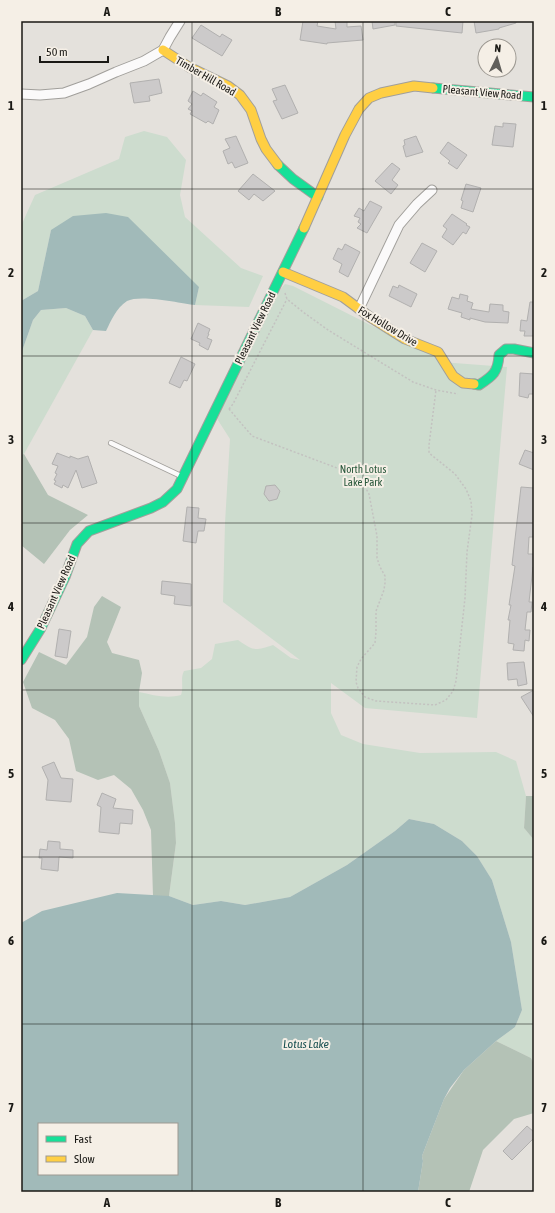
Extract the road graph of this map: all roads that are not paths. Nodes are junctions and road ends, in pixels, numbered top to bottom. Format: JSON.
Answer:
{"nodes":[{"id":1,"x":180,"y":21,"type":"edge"},
{"id":2,"x":163,"y":50,"type":"junction"},
{"id":3,"x":21,"y":94,"type":"edge"},
{"id":4,"x":534,"y":97,"type":"edge"},
{"id":5,"x":432,"y":190,"type":"dead end"},
{"id":6,"x":318,"y":197,"type":"junction"},
{"id":7,"x":283,"y":272,"type":"junction"},
{"id":8,"x":360,"y":309,"type":"junction"},
{"id":9,"x":534,"y":353,"type":"edge"},
{"id":10,"x":111,"y":443,"type":"dead end"},
{"id":11,"x":183,"y":477,"type":"junction"},
{"id":12,"x":21,"y":660,"type":"edge"}],
"edges":[{"from":1,"to":2,"type":"street"},
{"from":2,"to":3,"type":"street"},
{"from":2,"to":6,"type":"street","name":"Timber Hill Road"},
{"from":4,"to":6,"type":"street","name":"Pleasant View Road"},
{"from":5,"to":8,"type":"street"},
{"from":6,"to":7,"type":"street","name":"Pleasant View Road"},
{"from":7,"to":8,"type":"street","name":"Fox Hollow Drive"},
{"from":7,"to":11,"type":"street","name":"Pleasant View Road"},
{"from":8,"to":9,"type":"street","name":"Fox Hollow Drive"},
{"from":10,"to":11,"type":"lane"},
{"from":11,"to":12,"type":"street","name":"Pleasant View Road"}]}
